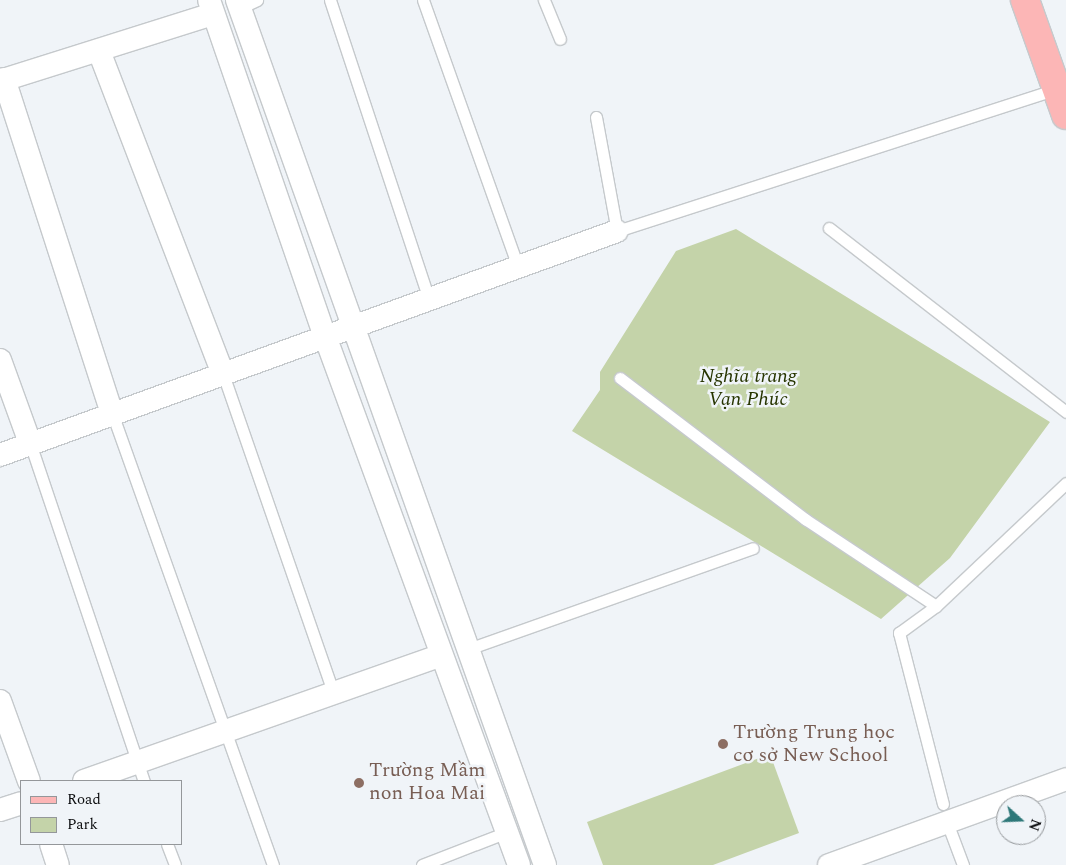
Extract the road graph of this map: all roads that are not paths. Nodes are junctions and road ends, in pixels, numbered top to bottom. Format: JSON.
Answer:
{"nodes":[{"id":1,"x":330,"y":0,"type":"edge"},
{"id":2,"x":423,"y":0,"type":"edge"},
{"id":3,"x":544,"y":0,"type":"edge"},
{"id":4,"x":1025,"y":0,"type":"edge"},
{"id":5,"x":245,"y":3,"type":"edge"},
{"id":6,"x":211,"y":7,"type":"edge"},
{"id":7,"x":560,"y":39,"type":"dead end"},
{"id":8,"x":99,"y":51,"type":"junction"},
{"id":9,"x":2,"y":80,"type":"edge"},
{"id":10,"x":1057,"y":89,"type":"junction"},
{"id":11,"x":1066,"y":115,"type":"edge"},
{"id":12,"x":596,"y":117,"type":"dead end"},
{"id":13,"x":829,"y":228,"type":"dead end"},
{"id":14,"x":616,"y":231,"type":"junction"},
{"id":15,"x":519,"y":269,"type":"junction"},
{"id":16,"x":430,"y":302,"type":"junction"},
{"id":17,"x":353,"y":326,"type":"junction"},
{"id":18,"x":325,"y":336,"type":"junction"},
{"id":19,"x":0,"y":360,"type":"edge"},
{"id":20,"x":223,"y":374,"type":"junction"},
{"id":21,"x":620,"y":378,"type":"dead end"},
{"id":22,"x":1066,"y":412,"type":"edge"},
{"id":23,"x":112,"y":413,"type":"junction"},
{"id":24,"x":30,"y":443,"type":"junction"},
{"id":25,"x":0,"y":455,"type":"edge"},
{"id":26,"x":1066,"y":483,"type":"edge"},
{"id":27,"x":753,"y":548,"type":"dead end"},
{"id":28,"x":936,"y":606,"type":"junction"},
{"id":29,"x":468,"y":649,"type":"junction"},
{"id":30,"x":441,"y":655,"type":"junction"},
{"id":31,"x":334,"y":694,"type":"junction"},
{"id":32,"x":0,"y":702,"type":"edge"},
{"id":33,"x":225,"y":733,"type":"junction"},
{"id":34,"x":141,"y":772,"type":"edge"},
{"id":35,"x":1066,"y":779,"type":"edge"},
{"id":36,"x":29,"y":780,"type":"edge"},
{"id":37,"x":90,"y":780,"type":"edge"},
{"id":38,"x":20,"y":803,"type":"edge"},
{"id":39,"x":0,"y":810,"type":"edge"},
{"id":40,"x":946,"y":814,"type":"junction"},
{"id":41,"x":507,"y":832,"type":"junction"},
{"id":42,"x":51,"y":845,"type":"edge"},
{"id":43,"x":167,"y":845,"type":"edge"},
{"id":44,"x":855,"y":861,"type":"edge"},
{"id":45,"x":58,"y":865,"type":"edge"},
{"id":46,"x":175,"y":865,"type":"edge"},
{"id":47,"x":273,"y":865,"type":"edge"},
{"id":48,"x":422,"y":865,"type":"edge"},
{"id":49,"x":519,"y":865,"type":"edge"},
{"id":50,"x":545,"y":865,"type":"edge"},
{"id":51,"x":829,"y":865,"type":"edge"},
{"id":52,"x":963,"y":865,"type":"edge"}],
"edges":[{"from":1,"to":16,"type":"lane"},
{"from":2,"to":15,"type":"lane"},
{"from":3,"to":7,"type":"lane"},
{"from":4,"to":10,"type":"main road"},
{"from":5,"to":17,"type":"street"},
{"from":6,"to":8,"type":"street"},
{"from":6,"to":18,"type":"street"},
{"from":8,"to":9,"type":"street"},
{"from":8,"to":20,"type":"street"},
{"from":9,"to":23,"type":"street"},
{"from":10,"to":11,"type":"main road"},
{"from":10,"to":14,"type":"lane"},
{"from":12,"to":14,"type":"lane"},
{"from":13,"to":22,"type":"lane"},
{"from":14,"to":15,"type":"street"},
{"from":15,"to":16,"type":"street"},
{"from":16,"to":17,"type":"street"},
{"from":17,"to":18,"type":"street"},
{"from":17,"to":29,"type":"street"},
{"from":18,"to":20,"type":"street"},
{"from":18,"to":30,"type":"street"},
{"from":19,"to":24,"type":"street"},
{"from":20,"to":23,"type":"street"},
{"from":20,"to":31,"type":"lane"},
{"from":21,"to":28,"type":"lane"},
{"from":23,"to":24,"type":"street"},
{"from":23,"to":33,"type":"lane"},
{"from":24,"to":25,"type":"street"},
{"from":24,"to":34,"type":"lane"},
{"from":26,"to":28,"type":"lane"},
{"from":27,"to":29,"type":"lane"},
{"from":28,"to":40,"type":"lane"},
{"from":29,"to":50,"type":"street"},
{"from":30,"to":31,"type":"street"},
{"from":30,"to":41,"type":"street"},
{"from":31,"to":33,"type":"street"},
{"from":32,"to":36,"type":"street"},
{"from":33,"to":34,"type":"street"},
{"from":33,"to":47,"type":"lane"},
{"from":34,"to":37,"type":"street"},
{"from":35,"to":40,"type":"street"},
{"from":38,"to":39,"type":"street"},
{"from":40,"to":44,"type":"street"},
{"from":40,"to":52,"type":"lane"},
{"from":41,"to":48,"type":"lane"},
{"from":41,"to":49,"type":"street"},
{"from":42,"to":45,"type":"street"},
{"from":43,"to":46,"type":"lane"},
{"from":44,"to":51,"type":"street"}]}
